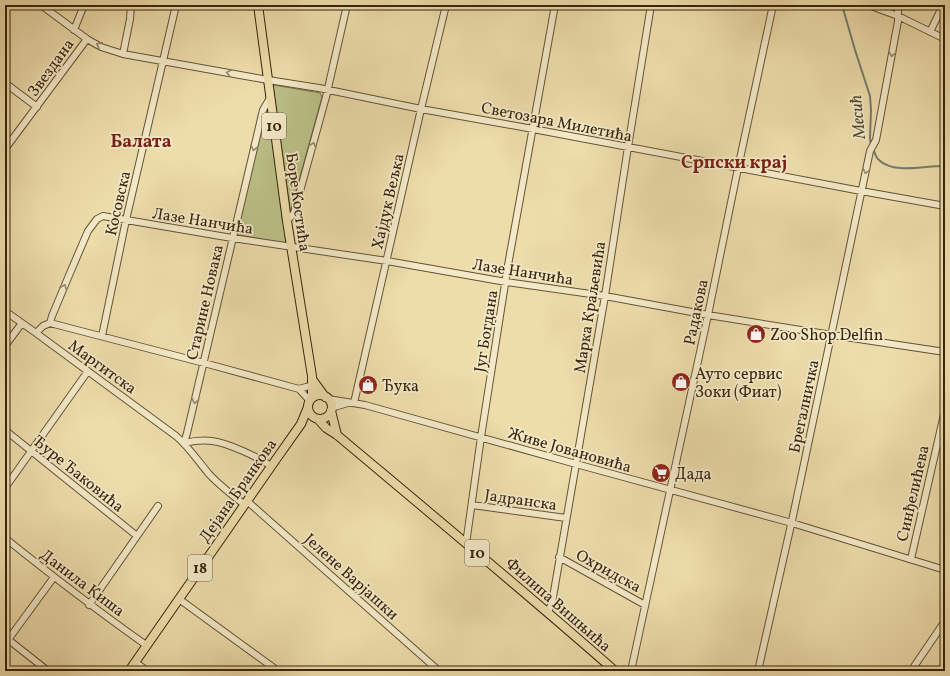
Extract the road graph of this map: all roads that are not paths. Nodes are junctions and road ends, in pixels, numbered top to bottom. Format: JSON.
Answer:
{"nodes":[{"id":1,"x":41,"y":5,"type":"edge"},
{"id":2,"x":84,"y":5,"type":"edge"},
{"id":3,"x":131,"y":5,"type":"edge"},
{"id":4,"x":176,"y":5,"type":"edge"},
{"id":5,"x":258,"y":5,"type":"edge"},
{"id":6,"x":347,"y":5,"type":"edge"},
{"id":7,"x":446,"y":5,"type":"edge"},
{"id":8,"x":554,"y":5,"type":"edge"},
{"id":9,"x":651,"y":5,"type":"edge"},
{"id":10,"x":773,"y":5,"type":"edge"},
{"id":11,"x":868,"y":5,"type":"edge"},
{"id":12,"x":899,"y":5,"type":"edge"},
{"id":13,"x":943,"y":5,"type":"edge"},
{"id":14,"x":898,"y":16,"type":"junction"},
{"id":15,"x":74,"y":30,"type":"junction"},
{"id":16,"x":930,"y":32,"type":"junction"},
{"id":17,"x":87,"y":39,"type":"junction"},
{"id":18,"x":945,"y":40,"type":"edge"},
{"id":19,"x":124,"y":54,"type":"junction"},
{"id":20,"x":164,"y":61,"type":"junction"},
{"id":21,"x":268,"y":80,"type":"junction"},
{"id":22,"x":5,"y":83,"type":"edge"},
{"id":23,"x":328,"y":90,"type":"junction"},
{"id":24,"x":270,"y":98,"type":"junction"},
{"id":25,"x":37,"y":107,"type":"junction"},
{"id":26,"x":421,"y":109,"type":"junction"},
{"id":27,"x":533,"y":129,"type":"junction"},
{"id":28,"x":628,"y":147,"type":"junction"},
{"id":29,"x":5,"y":149,"type":"edge"},
{"id":30,"x":738,"y":168,"type":"junction"},
{"id":31,"x":861,"y":191,"type":"junction"},
{"id":32,"x":945,"y":206,"type":"edge"},
{"id":33,"x":126,"y":220,"type":"junction"},
{"id":34,"x":287,"y":221,"type":"junction"},
{"id":35,"x":232,"y":238,"type":"junction"},
{"id":36,"x":292,"y":247,"type":"junction"},
{"id":37,"x":387,"y":261,"type":"junction"},
{"id":38,"x":506,"y":282,"type":"junction"},
{"id":39,"x":605,"y":296,"type":"junction"},
{"id":40,"x":5,"y":311,"type":"edge"},
{"id":41,"x":708,"y":315,"type":"junction"},
{"id":42,"x":22,"y":323,"type":"junction"},
{"id":43,"x":50,"y":324,"type":"junction"},
{"id":44,"x":36,"y":333,"type":"junction"},
{"id":45,"x":832,"y":335,"type":"junction"},
{"id":46,"x":102,"y":336,"type":"junction"},
{"id":47,"x":5,"y":346,"type":"edge"},
{"id":48,"x":945,"y":352,"type":"edge"},
{"id":49,"x":204,"y":363,"type":"junction"},
{"id":50,"x":88,"y":371,"type":"junction"},
{"id":51,"x":312,"y":382,"type":"junction"},
{"id":52,"x":299,"y":389,"type":"junction"},
{"id":53,"x":326,"y":398,"type":"junction"},
{"id":54,"x":310,"y":402,"type":"junction"},
{"id":55,"x":351,"y":403,"type":"junction"},
{"id":56,"x":331,"y":409,"type":"junction"},
{"id":57,"x":945,"y":410,"type":"edge"},
{"id":58,"x":316,"y":418,"type":"junction"},
{"id":59,"x":301,"y":424,"type":"junction"},
{"id":60,"x":5,"y":430,"type":"edge"},
{"id":61,"x":337,"y":435,"type":"junction"},
{"id":62,"x":481,"y":437,"type":"junction"},
{"id":63,"x":184,"y":443,"type":"junction"},
{"id":64,"x":31,"y":451,"type":"junction"},
{"id":65,"x":576,"y":464,"type":"junction"},
{"id":66,"x":271,"y":466,"type":"junction"},
{"id":67,"x":5,"y":488,"type":"edge"},
{"id":68,"x":669,"y":490,"type":"junction"},
{"id":69,"x":246,"y":503,"type":"junction"},
{"id":70,"x":472,"y":505,"type":"junction"},
{"id":71,"x":158,"y":506,"type":"dead end"},
{"id":72,"x":566,"y":518,"type":"junction"},
{"id":73,"x":792,"y":523,"type":"junction"},
{"id":74,"x":137,"y":536,"type":"junction"},
{"id":75,"x":5,"y":538,"type":"edge"},
{"id":76,"x":466,"y":544,"type":"junction"},
{"id":77,"x":559,"y":557,"type":"junction"},
{"id":78,"x":911,"y":559,"type":"junction"},
{"id":79,"x":945,"y":570,"type":"edge"},
{"id":80,"x":54,"y":577,"type":"junction"},
{"id":81,"x":179,"y":599,"type":"junction"},
{"id":82,"x":89,"y":604,"type":"junction"},
{"id":83,"x":645,"y":605,"type":"junction"},
{"id":84,"x":548,"y":612,"type":"junction"},
{"id":85,"x":945,"y":621,"type":"edge"},
{"id":86,"x":6,"y":640,"type":"edge"},
{"id":87,"x":146,"y":645,"type":"junction"},
{"id":88,"x":135,"y":662,"type":"junction"},
{"id":89,"x":48,"y":671,"type":"edge"},
{"id":90,"x":129,"y":671,"type":"edge"},
{"id":91,"x":147,"y":671,"type":"edge"},
{"id":92,"x":278,"y":671,"type":"edge"},
{"id":93,"x":439,"y":671,"type":"edge"},
{"id":94,"x":616,"y":671,"type":"edge"},
{"id":95,"x":631,"y":671,"type":"edge"},
{"id":96,"x":758,"y":671,"type":"edge"},
{"id":97,"x":912,"y":671,"type":"edge"}],
"edges":[{"from":1,"to":15,"type":"street","name":"Светозара Милетића"},
{"from":2,"to":15,"type":"street"},
{"from":3,"to":19,"type":"street"},
{"from":4,"to":20,"type":"street","name":"Косовска"},
{"from":5,"to":21,"type":"main road","name":"Боре Костића","number":"10"},
{"from":6,"to":23,"type":"street"},
{"from":7,"to":26,"type":"street","name":"Хајдук Вељка"},
{"from":8,"to":27,"type":"street","name":"Југ Богдана"},
{"from":9,"to":28,"type":"street","name":"Марка Краљевића"},
{"from":10,"to":30,"type":"street","name":"Радакова"},
{"from":11,"to":14,"type":"street"},
{"from":12,"to":14,"type":"street","name":"Брегалничка"},
{"from":13,"to":16,"type":"street"},
{"from":14,"to":16,"type":"street"},
{"from":14,"to":31,"type":"street","name":"Брегалничка","one_way":true},
{"from":15,"to":17,"type":"street","name":"Светозара Милетића"},
{"from":16,"to":18,"type":"street"},
{"from":19,"to":17,"type":"street","name":"Светозара Милетића","one_way":true},
{"from":17,"to":25,"type":"street","name":"Звездана"},
{"from":19,"to":20,"type":"street","name":"Светозара Милетића"},
{"from":21,"to":20,"type":"street","name":"Светозара Милетића","one_way":true},
{"from":20,"to":33,"type":"street","name":"Косовска"},
{"from":21,"to":23,"type":"street","name":"Светозара Милетића"},
{"from":21,"to":24,"type":"main road","name":"Боре Костића","number":"10"},
{"from":22,"to":25,"type":"street"},
{"from":23,"to":26,"type":"street","name":"Светозара Милетића"},
{"from":34,"to":23,"type":"street","one_way":true},
{"from":24,"to":34,"type":"main road","name":"Боре Костића","number":"10"},
{"from":24,"to":35,"type":"street","name":"Старине Новака","one_way":true},
{"from":25,"to":29,"type":"street","name":"Звездана"},
{"from":26,"to":27,"type":"street","name":"Светозара Милетића"},
{"from":26,"to":37,"type":"street","name":"Хајдук Вељка"},
{"from":27,"to":28,"type":"street","name":"Светозара Милетића"},
{"from":27,"to":38,"type":"street","name":"Југ Богдана"},
{"from":28,"to":30,"type":"street","name":"Светозара Милетића"},
{"from":28,"to":39,"type":"street","name":"Марка Краљевића"},
{"from":30,"to":31,"type":"street","name":"Светозара Милетића"},
{"from":30,"to":41,"type":"street","name":"Радакова"},
{"from":31,"to":32,"type":"street","name":"Светозара Милетића"},
{"from":31,"to":45,"type":"street","name":"Брегалничка"},
{"from":33,"to":35,"type":"street","name":"Лазе Нанчића"},
{"from":43,"to":33,"type":"street","name":"Лазе Нанчића","one_way":true},
{"from":33,"to":46,"type":"street","name":"Косовска"},
{"from":34,"to":36,"type":"main road","name":"Боре Костића","number":"10"},
{"from":35,"to":36,"type":"street","name":"Лазе Нанчића"},
{"from":35,"to":49,"type":"street","name":"Старине Новака"},
{"from":36,"to":37,"type":"street","name":"Лазе Нанчића"},
{"from":36,"to":51,"type":"main road","name":"Боре Костића","number":"10"},
{"from":37,"to":38,"type":"street","name":"Лазе Нанчића"},
{"from":37,"to":55,"type":"street","name":"Хајдук Вељка"},
{"from":38,"to":39,"type":"street","name":"Лазе Нанчића"},
{"from":38,"to":62,"type":"street","name":"Југ Богдана"},
{"from":39,"to":41,"type":"street","name":"Лазе Нанчића"},
{"from":39,"to":65,"type":"street","name":"Марка Краљевића"},
{"from":40,"to":42,"type":"street","name":"Маргитска"},
{"from":41,"to":45,"type":"street","name":"Лазе Нанчића"},
{"from":41,"to":68,"type":"street","name":"Радакова"},
{"from":42,"to":44,"type":"street","name":"Маргитска"},
{"from":42,"to":47,"type":"street"},
{"from":43,"to":44,"type":"street"},
{"from":43,"to":46,"type":"street"},
{"from":44,"to":50,"type":"street","name":"Маргитска"},
{"from":45,"to":48,"type":"street","name":"Лазе Нанчића"},
{"from":45,"to":73,"type":"street","name":"Брегалничка"},
{"from":46,"to":49,"type":"street"},
{"from":49,"to":52,"type":"street"},
{"from":49,"to":63,"type":"street","name":"Старине Новака","one_way":true},
{"from":50,"to":63,"type":"street","name":"Маргитска"},
{"from":50,"to":64,"type":"street"},
{"from":51,"to":52,"type":"street"},
{"from":51,"to":53,"type":"main road","name":"Боре Костића","number":"10"},
{"from":51,"to":54,"type":"main road","name":"Боре Костића","number":"10"},
{"from":52,"to":54,"type":"street"},
{"from":53,"to":54,"type":"main road"},
{"from":53,"to":55,"type":"street","name":"Живе Јовановића"},
{"from":53,"to":56,"type":"main road"},
{"from":54,"to":58,"type":"main road"},
{"from":54,"to":59,"type":"main road","name":"Дејана Бранкова","number":"18"},
{"from":55,"to":56,"type":"street"},
{"from":55,"to":62,"type":"street","name":"Живе Јовановића"},
{"from":56,"to":58,"type":"main road"},
{"from":56,"to":61,"type":"main road"},
{"from":57,"to":78,"type":"street","name":"Синђелићева"},
{"from":58,"to":59,"type":"main road"},
{"from":58,"to":61,"type":"main road","name":"Филипа Вишњића","number":"10"},
{"from":59,"to":66,"type":"main road","name":"Дејана Бранкова","number":"18"},
{"from":60,"to":64,"type":"street","name":"Ђуре Ђаковића"},
{"from":61,"to":76,"type":"main road","name":"Филипа Вишњића","number":"10"},
{"from":62,"to":65,"type":"street","name":"Живе Јовановића"},
{"from":62,"to":70,"type":"street","name":"Југ Богдана"},
{"from":63,"to":66,"type":"street"},
{"from":63,"to":69,"type":"street","name":"Маргитска"},
{"from":64,"to":67,"type":"street"},
{"from":64,"to":74,"type":"street","name":"Ђуре Ђаковића"},
{"from":65,"to":68,"type":"street","name":"Живе Јовановића"},
{"from":65,"to":72,"type":"street","name":"Марка Краљевића"},
{"from":66,"to":69,"type":"main road","name":"Дејана Бранкова","number":"18"},
{"from":68,"to":73,"type":"street","name":"Живе Јовановића"},
{"from":68,"to":83,"type":"street","name":"Радакова"},
{"from":69,"to":81,"type":"main road","name":"Дејана Бранкова","number":"18"},
{"from":69,"to":93,"type":"street","name":"Јелене Варјашки"},
{"from":70,"to":72,"type":"street","name":"Јадранска"},
{"from":70,"to":76,"type":"street","name":"Југ Богдана"},
{"from":71,"to":74,"type":"street"},
{"from":72,"to":77,"type":"street","name":"Марка Краљевића"},
{"from":73,"to":78,"type":"street","name":"Живе Јовановића"},
{"from":73,"to":96,"type":"street","name":"Брегалничка"},
{"from":74,"to":82,"type":"street"},
{"from":75,"to":80,"type":"street","name":"Данила Киша"},
{"from":76,"to":84,"type":"main road","name":"Филипа Вишњића","number":"10"},
{"from":77,"to":83,"type":"street","name":"Охридска"},
{"from":77,"to":84,"type":"street","name":"Марка Краљевића"},
{"from":78,"to":79,"type":"street","name":"Живе Јовановића"},
{"from":80,"to":82,"type":"street","name":"Данила Киша"},
{"from":80,"to":86,"type":"street"},
{"from":81,"to":87,"type":"main road","name":"Дејана Бранкова","number":"18"},
{"from":81,"to":92,"type":"street"},
{"from":82,"to":87,"type":"street","name":"Данила Киша"},
{"from":83,"to":95,"type":"street","name":"Радакова"},
{"from":84,"to":94,"type":"main road","name":"Филипа Вишњића","number":"10"},
{"from":85,"to":97,"type":"street"},
{"from":86,"to":89,"type":"street"},
{"from":87,"to":88,"type":"main road","name":"Дејана Бранкова","number":"18"},
{"from":88,"to":90,"type":"main road","name":"Дејана Бранкова","number":"18"},
{"from":88,"to":91,"type":"street"}]}
